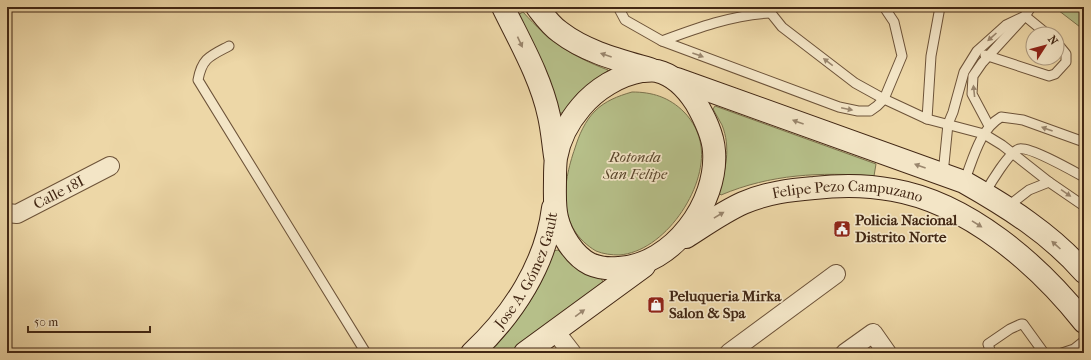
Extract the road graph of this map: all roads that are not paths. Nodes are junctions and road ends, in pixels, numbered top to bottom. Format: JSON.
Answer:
{"nodes":[{"id":1,"x":503,"y":7,"type":"edge"},
{"id":2,"x":537,"y":7,"type":"edge"},
{"id":3,"x":618,"y":7,"type":"edge"},
{"id":4,"x":884,"y":7,"type":"edge"},
{"id":5,"x":940,"y":7,"type":"edge"},
{"id":6,"x":1031,"y":7,"type":"edge"},
{"id":7,"x":768,"y":10,"type":"edge"},
{"id":8,"x":1025,"y":16,"type":"junction"},
{"id":9,"x":1037,"y":26,"type":"edge"},
{"id":10,"x":662,"y":41,"type":"junction"},
{"id":11,"x":228,"y":46,"type":"dead end"},
{"id":12,"x":977,"y":51,"type":"junction"},
{"id":13,"x":1065,"y":53,"type":"edge"},
{"id":14,"x":989,"y":56,"type":"junction"},
{"id":15,"x":1065,"y":63,"type":"edge"},
{"id":16,"x":1062,"y":66,"type":"edge"},
{"id":17,"x":664,"y":74,"type":"junction"},
{"id":18,"x":884,"y":99,"type":"junction"},
{"id":19,"x":927,"y":119,"type":"junction"},
{"id":20,"x":948,"y":124,"type":"junction"},
{"id":21,"x":987,"y":130,"type":"junction"},
{"id":22,"x":1084,"y":142,"type":"edge"},
{"id":23,"x":1013,"y":153,"type":"junction"},
{"id":24,"x":556,"y":158,"type":"junction"},
{"id":25,"x":110,"y":166,"type":"dead end"},
{"id":26,"x":943,"y":174,"type":"junction"},
{"id":27,"x":1084,"y":177,"type":"edge"},
{"id":28,"x":964,"y":182,"type":"junction"},
{"id":29,"x":1049,"y":182,"type":"junction"},
{"id":30,"x":985,"y":193,"type":"junction"},
{"id":31,"x":555,"y":199,"type":"junction"},
{"id":32,"x":1084,"y":206,"type":"edge"},
{"id":33,"x":1007,"y":207,"type":"junction"},
{"id":34,"x":7,"y":213,"type":"edge"},
{"id":35,"x":675,"y":244,"type":"junction"},
{"id":36,"x":657,"y":257,"type":"junction"},
{"id":37,"x":1084,"y":272,"type":"edge"},
{"id":38,"x":836,"y":274,"type":"dead end"},
{"id":39,"x":1084,"y":322,"type":"edge"},
{"id":40,"x":555,"y":331,"type":"junction"},
{"id":41,"x":1084,"y":341,"type":"edge"},
{"id":42,"x":366,"y":353,"type":"edge"},
{"id":43,"x":472,"y":353,"type":"edge"},
{"id":44,"x":526,"y":353,"type":"edge"},
{"id":45,"x":572,"y":353,"type":"edge"},
{"id":46,"x":729,"y":353,"type":"edge"},
{"id":47,"x":846,"y":353,"type":"edge"},
{"id":48,"x":887,"y":353,"type":"edge"},
{"id":49,"x":991,"y":353,"type":"edge"},
{"id":50,"x":1044,"y":353,"type":"edge"},
{"id":51,"x":1062,"y":353,"type":"edge"}],
"edges":[{"from":1,"to":24,"type":"main road","one_way":true},
{"from":17,"to":2,"type":"main road","one_way":true},
{"from":3,"to":10,"type":"lane"},
{"from":4,"to":18,"type":"lane"},
{"from":5,"to":19,"type":"lane"},
{"from":6,"to":8,"type":"lane"},
{"from":7,"to":10,"type":"lane"},
{"from":18,"to":7,"type":"lane","one_way":true},
{"from":8,"to":9,"type":"lane"},
{"from":8,"to":12,"type":"lane","one_way":true},
{"from":8,"to":14,"type":"lane"},
{"from":10,"to":18,"type":"lane","one_way":true},
{"from":11,"to":42,"type":"lane"},
{"from":12,"to":14,"type":"lane"},
{"from":12,"to":20,"type":"lane"},
{"from":13,"to":15,"type":"lane"},
{"from":14,"to":16,"type":"lane"},
{"from":21,"to":14,"type":"lane","one_way":true},
{"from":17,"to":24,"type":"main road"},
{"from":26,"to":17,"type":"main road","one_way":true},
{"from":17,"to":35,"type":"main road"},
{"from":18,"to":19,"type":"lane"},
{"from":19,"to":20,"type":"lane"},
{"from":20,"to":21,"type":"lane"},
{"from":20,"to":26,"type":"lane"},
{"from":22,"to":21,"type":"lane","one_way":true},
{"from":21,"to":23,"type":"lane"},
{"from":21,"to":28,"type":"lane"},
{"from":23,"to":27,"type":"lane"},
{"from":23,"to":29,"type":"lane"},
{"from":23,"to":30,"type":"lane"},
{"from":24,"to":31,"type":"main road"},
{"from":25,"to":34,"type":"street","name":"Calle 18I"},
{"from":26,"to":28,"type":"main road"},
{"from":28,"to":30,"type":"main road"},
{"from":29,"to":32,"type":"lane","one_way":true},
{"from":29,"to":33,"type":"lane"},
{"from":30,"to":33,"type":"main road"},
{"from":31,"to":36,"type":"main road"},
{"from":31,"to":43,"type":"main road","name":"Jose A. Gómez Gault"},
{"from":37,"to":33,"type":"main road","one_way":true},
{"from":35,"to":36,"type":"main road"},
{"from":35,"to":39,"type":"main road","name":"Felipe Pezo Campuzano","one_way":true},
{"from":40,"to":36,"type":"main road","one_way":true},
{"from":38,"to":46,"type":"street"},
{"from":40,"to":44,"type":"main road"},
{"from":40,"to":45,"type":"street"},
{"from":41,"to":51,"type":"lane"},
{"from":47,"to":48,"type":"street"},
{"from":49,"to":50,"type":"lane"}]}
